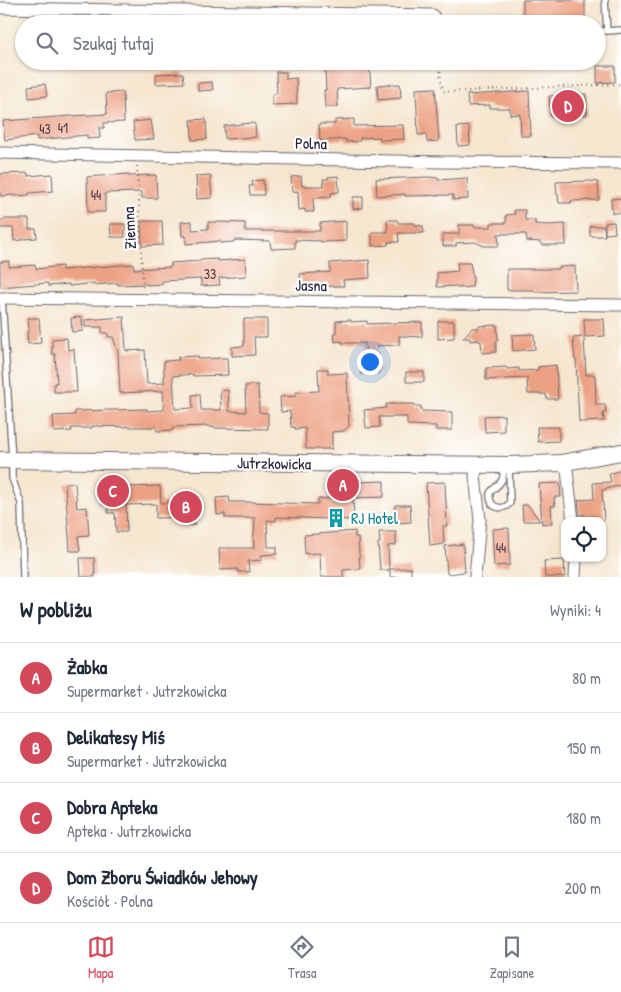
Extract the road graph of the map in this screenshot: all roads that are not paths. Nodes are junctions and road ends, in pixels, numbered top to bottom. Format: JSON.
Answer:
{"nodes":[{"id":1,"x":605,"y":0,"type":"edge"},
{"id":2,"x":0,"y":8,"type":"edge"},
{"id":3,"x":433,"y":15,"type":"dead end"},
{"id":4,"x":606,"y":15,"type":"edge"},
{"id":5,"x":606,"y":16,"type":"edge"},
{"id":6,"x":621,"y":30,"type":"edge"},
{"id":7,"x":607,"y":31,"type":"joint"},
{"id":8,"x":0,"y":154,"type":"edge"},
{"id":9,"x":621,"y":163,"type":"edge"},
{"id":10,"x":1,"y":298,"type":"edge"},
{"id":11,"x":621,"y":306,"type":"edge"},
{"id":12,"x":617,"y":451,"type":"edge"},
{"id":13,"x":6,"y":460,"type":"edge"},
{"id":14,"x":566,"y":462,"type":"junction"},
{"id":15,"x":477,"y":465,"type":"junction"},
{"id":16,"x":506,"y":466,"type":"junction"},
{"id":17,"x":573,"y":517,"type":"edge"},
{"id":18,"x":576,"y":562,"type":"edge"},
{"id":19,"x":24,"y":577,"type":"edge"},
{"id":20,"x":475,"y":577,"type":"edge"},
{"id":21,"x":575,"y":577,"type":"edge"}],
"edges":[{"from":1,"to":4,"type":"lane"},
{"from":2,"to":3,"type":"street"},
{"from":5,"to":7,"type":"lane"},
{"from":6,"to":7,"type":"lane"},
{"from":8,"to":9,"type":"street","name":"Polna"},
{"from":10,"to":11,"type":"street","name":"Jasna"},
{"from":10,"to":13,"type":"lane"},
{"from":12,"to":14,"type":"main road","name":"Jutrzkowicka"},
{"from":13,"to":15,"type":"main road","name":"Jutrzkowicka"},
{"from":13,"to":19,"type":"lane"},
{"from":14,"to":16,"type":"main road","name":"Jutrzkowicka"},
{"from":14,"to":17,"type":"street"},
{"from":15,"to":16,"type":"main road","name":"Jutrzkowicka"},
{"from":15,"to":20,"type":"street"},
{"from":16,"to":16,"type":"lane"},
{"from":18,"to":21,"type":"street"}]}
